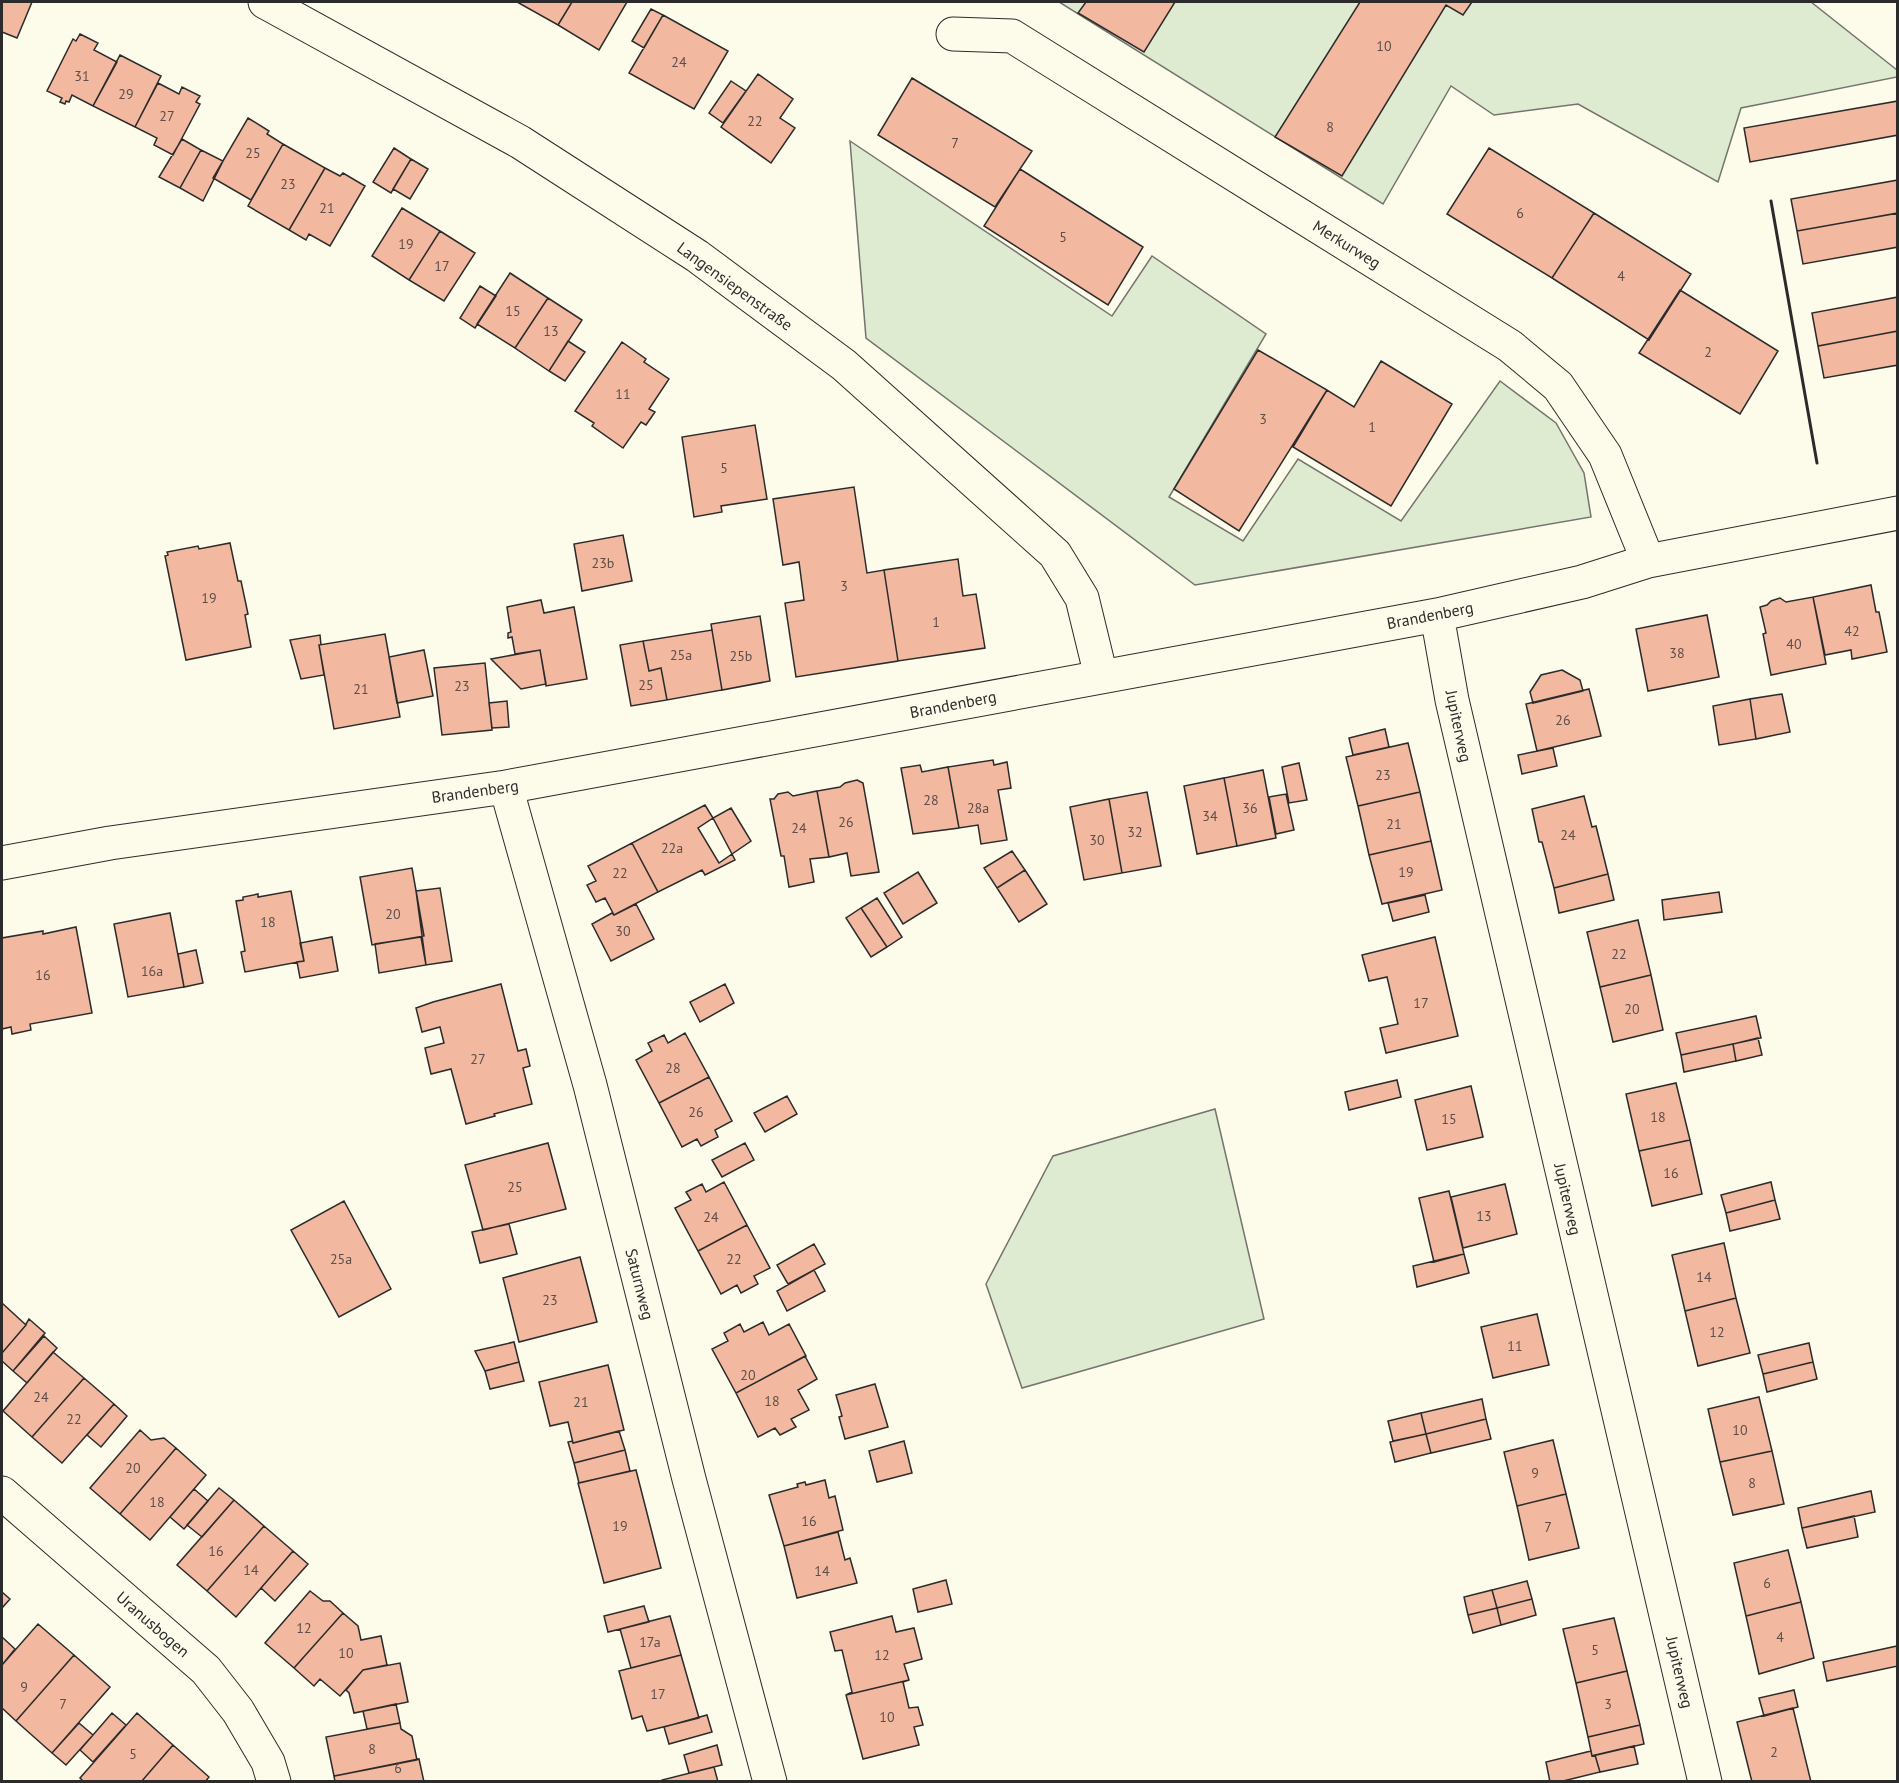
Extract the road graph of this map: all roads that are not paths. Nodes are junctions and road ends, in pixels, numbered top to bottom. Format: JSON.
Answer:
{"nodes":[{"id":1,"x":265,"y":2,"type":"edge"},
{"id":2,"x":953,"y":34,"type":"dead end"},
{"id":3,"x":1898,"y":513,"type":"edge"},
{"id":4,"x":1648,"y":561,"type":"junction"},
{"id":5,"x":1437,"y":615,"type":"junction"},
{"id":6,"x":1101,"y":676,"type":"junction"},
{"id":7,"x":506,"y":787,"type":"junction"},
{"id":8,"x":2,"y":863,"type":"edge"},
{"id":9,"x":2,"y":1493,"type":"edge"},
{"id":10,"x":273,"y":1782,"type":"edge"},
{"id":11,"x":770,"y":1782,"type":"edge"},
{"id":12,"x":1705,"y":1782,"type":"edge"}],
"edges":[{"from":1,"to":6,"type":"street","name":"Langensiepenstraße"},
{"from":2,"to":4,"type":"street","name":"Merkurweg"},
{"from":3,"to":4,"type":"street","name":"Brandenberg"},
{"from":4,"to":5,"type":"street","name":"Brandenberg"},
{"from":5,"to":6,"type":"street","name":"Brandenberg"},
{"from":5,"to":12,"type":"street","name":"Jupiterweg"},
{"from":6,"to":7,"type":"street","name":"Brandenberg"},
{"from":7,"to":8,"type":"street","name":"Brandenberg"},
{"from":7,"to":11,"type":"street","name":"Saturnweg"},
{"from":9,"to":10,"type":"street","name":"Uranusbogen"}]}
